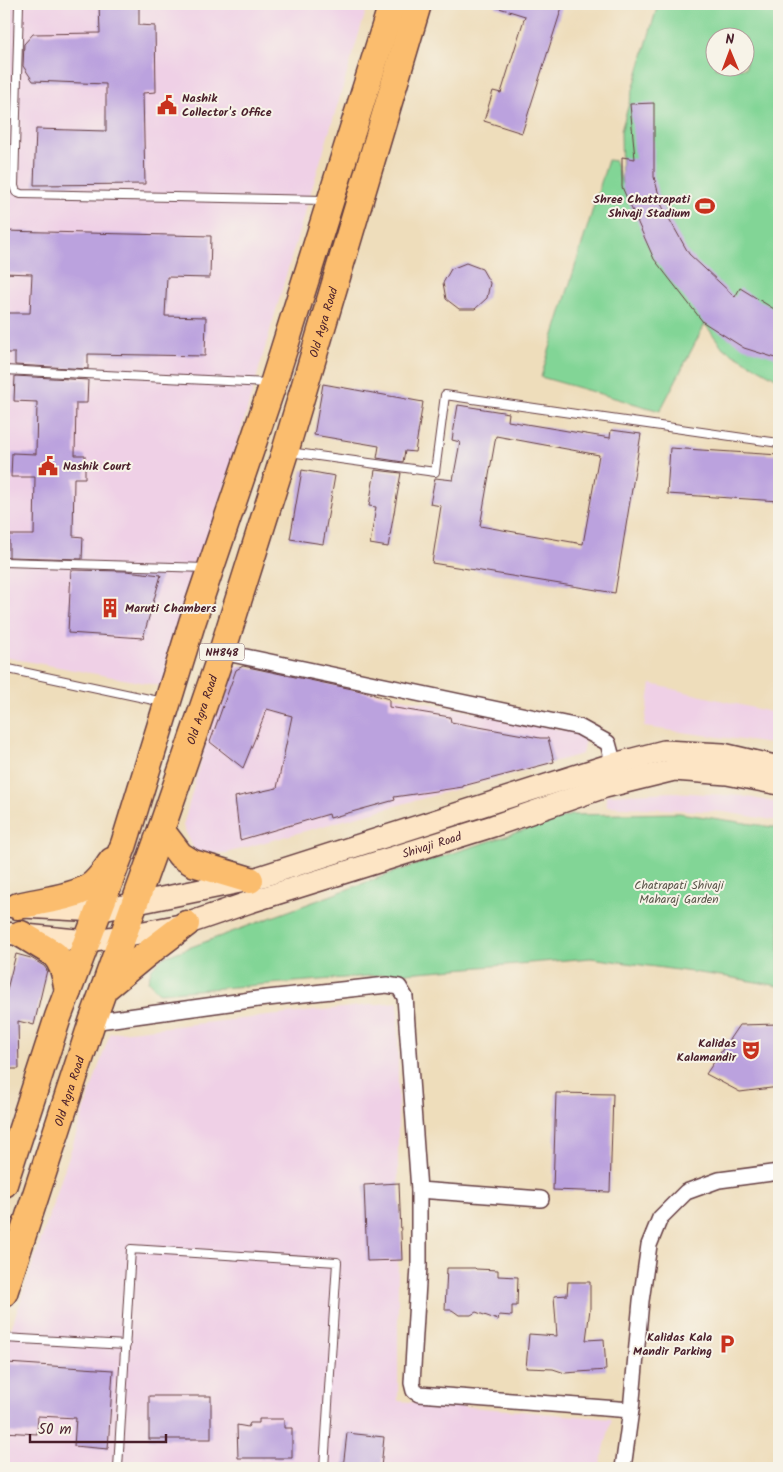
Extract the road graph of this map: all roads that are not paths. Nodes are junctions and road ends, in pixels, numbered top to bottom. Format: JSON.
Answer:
{"nodes":[{"id":1,"x":19,"y":4,"type":"edge"},
{"id":2,"x":392,"y":4,"type":"edge"},
{"id":3,"x":418,"y":4,"type":"edge"},
{"id":4,"x":329,"y":200,"type":"junction"},
{"id":5,"x":4,"y":370,"type":"edge"},
{"id":6,"x":273,"y":384,"type":"junction"},
{"id":7,"x":779,"y":443,"type":"edge"},
{"id":8,"x":285,"y":452,"type":"junction"},
{"id":9,"x":4,"y":562,"type":"edge"},
{"id":10,"x":211,"y":568,"type":"junction"},
{"id":11,"x":222,"y":652,"type":"junction"},
{"id":12,"x":4,"y":668,"type":"edge"},
{"id":13,"x":167,"y":703,"type":"junction"},
{"id":14,"x":779,"y":768,"type":"edge"},
{"id":15,"x":616,"y":774,"type":"junction"},
{"id":16,"x":779,"y":784,"type":"edge"},
{"id":17,"x":161,"y":830,"type":"junction"},
{"id":18,"x":124,"y":844,"type":"junction"},
{"id":19,"x":250,"y":880,"type":"junction"},
{"id":20,"x":134,"y":905,"type":"junction"},
{"id":21,"x":11,"y":906,"type":"edge"},
{"id":22,"x":98,"y":911,"type":"junction"},
{"id":23,"x":186,"y":924,"type":"junction"},
{"id":24,"x":12,"y":934,"type":"edge"},
{"id":25,"x":123,"y":936,"type":"junction"},
{"id":26,"x":87,"y":941,"type":"junction"},
{"id":27,"x":68,"y":990,"type":"junction"},
{"id":28,"x":103,"y":990,"type":"junction"},
{"id":29,"x":92,"y":1022,"type":"junction"},
{"id":30,"x":779,"y":1172,"type":"edge"},
{"id":31,"x":4,"y":1184,"type":"edge"},
{"id":32,"x":419,"y":1190,"type":"junction"},
{"id":33,"x":541,"y":1198,"type":"dead end"},
{"id":34,"x":4,"y":1294,"type":"edge"},
{"id":35,"x":4,"y":1338,"type":"edge"},
{"id":36,"x":126,"y":1345,"type":"junction"},
{"id":37,"x":631,"y":1410,"type":"junction"},
{"id":38,"x":118,"y":1468,"type":"edge"},
{"id":39,"x":324,"y":1468,"type":"edge"},
{"id":40,"x":623,"y":1468,"type":"edge"}],
"edges":[{"from":1,"to":4,"type":"lane"},
{"from":2,"to":4,"type":"highway","number":"NH848"},
{"from":3,"to":8,"type":"highway","name":"Old Agra Road","number":"NH848"},
{"from":4,"to":6,"type":"highway","number":"NH848"},
{"from":5,"to":6,"type":"lane"},
{"from":6,"to":10,"type":"highway","number":"NH848"},
{"from":7,"to":8,"type":"lane"},
{"from":8,"to":11,"type":"highway","name":"Old Agra Road","number":"NH848"},
{"from":9,"to":10,"type":"lane"},
{"from":10,"to":13,"type":"highway","number":"NH848"},
{"from":11,"to":15,"type":"street"},
{"from":11,"to":17,"type":"highway","name":"Old Agra Road","number":"NH848"},
{"from":12,"to":13,"type":"lane"},
{"from":13,"to":18,"type":"highway","number":"NH848"},
{"from":14,"to":15,"type":"main road","name":"Shivaji Road"},
{"from":15,"to":16,"type":"main road","name":"Shivaji Road"},
{"from":15,"to":19,"type":"main road","name":"Shivaji Road"},
{"from":15,"to":23,"type":"main road","name":"Shivaji Road"},
{"from":17,"to":19,"type":"highway"},
{"from":17,"to":20,"type":"highway","name":"Old Agra Road","number":"NH848"},
{"from":18,"to":21,"type":"highway"},
{"from":18,"to":22,"type":"highway","number":"NH848"},
{"from":19,"to":20,"type":"main road","name":"Shivaji Road"},
{"from":20,"to":22,"type":"main road","name":"Shivaji Road"},
{"from":20,"to":25,"type":"highway","name":"Old Agra Road","number":"NH848"},
{"from":21,"to":22,"type":"main road","name":"Shivaji Road"},
{"from":22,"to":26,"type":"highway","number":"NH848"},
{"from":23,"to":25,"type":"main road","name":"Shivaji Road"},
{"from":23,"to":28,"type":"highway"},
{"from":24,"to":26,"type":"main road","name":"Shivaji Road"},
{"from":24,"to":27,"type":"highway"},
{"from":25,"to":26,"type":"main road","name":"Shivaji Road"},
{"from":25,"to":28,"type":"highway","name":"Old Agra Road","number":"NH848"},
{"from":26,"to":27,"type":"highway","number":"NH848"},
{"from":27,"to":31,"type":"highway","number":"NH848"},
{"from":28,"to":29,"type":"highway","name":"Old Agra Road","number":"NH848"},
{"from":29,"to":32,"type":"street"},
{"from":29,"to":34,"type":"highway","name":"Old Agra Road","number":"NH848"},
{"from":30,"to":37,"type":"street"},
{"from":32,"to":33,"type":"street"},
{"from":32,"to":37,"type":"street"},
{"from":35,"to":36,"type":"lane"},
{"from":36,"to":38,"type":"lane"},
{"from":36,"to":39,"type":"lane"},
{"from":37,"to":40,"type":"street"}]}
